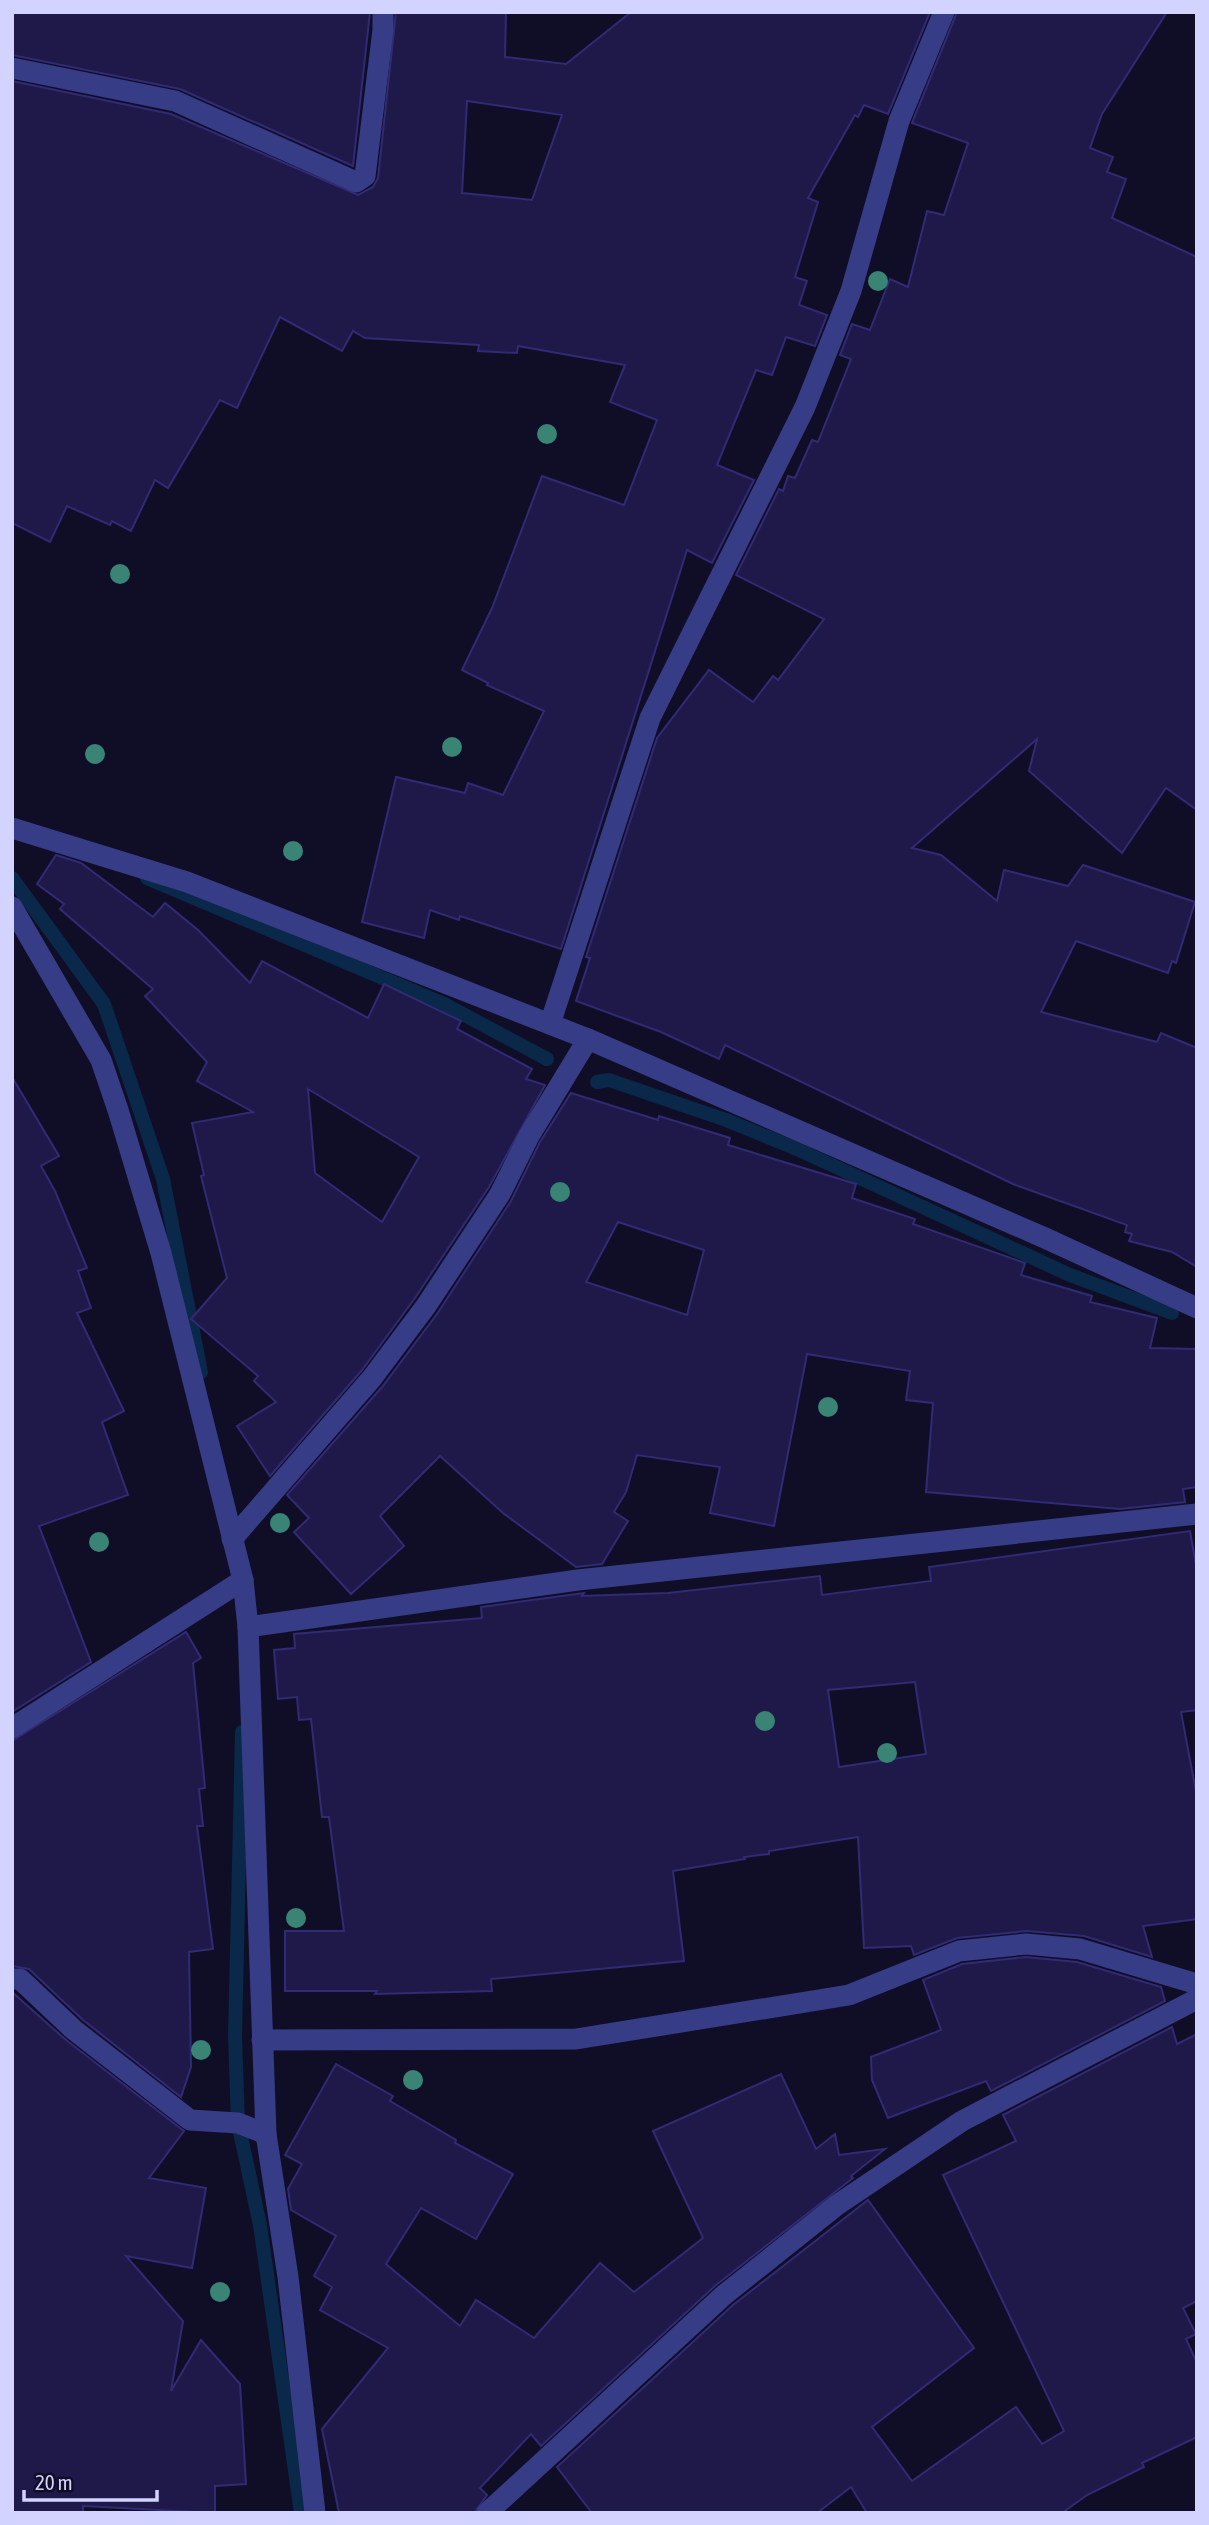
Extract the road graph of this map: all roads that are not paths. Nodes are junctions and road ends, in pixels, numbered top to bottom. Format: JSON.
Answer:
{"nodes":[{"id":1,"x":383,"y":12,"type":"edge"},
{"id":2,"x":944,"y":12,"type":"edge"},
{"id":3,"x":12,"y":68,"type":"edge"},
{"id":4,"x":12,"y":828,"type":"edge"},
{"id":5,"x":12,"y":907,"type":"edge"},
{"id":6,"x":550,"y":1024,"type":"junction"},
{"id":7,"x":588,"y":1040,"type":"junction"},
{"id":8,"x":1197,"y":1308,"type":"edge"},
{"id":9,"x":1197,"y":1514,"type":"edge"},
{"id":10,"x":232,"y":1539,"type":"junction"},
{"id":11,"x":243,"y":1580,"type":"junction"},
{"id":12,"x":248,"y":1627,"type":"junction"},
{"id":13,"x":12,"y":1728,"type":"edge"},
{"id":14,"x":12,"y":1979,"type":"edge"},
{"id":15,"x":1197,"y":1984,"type":"edge"},
{"id":16,"x":1197,"y":1999,"type":"edge"},
{"id":17,"x":262,"y":2040,"type":"junction"},
{"id":18,"x":266,"y":2134,"type":"junction"},
{"id":19,"x":315,"y":2513,"type":"edge"},
{"id":20,"x":487,"y":2513,"type":"edge"}],
"edges":[{"from":1,"to":3,"type":"street"},
{"from":2,"to":6,"type":"street"},
{"from":4,"to":6,"type":"street"},
{"from":5,"to":10,"type":"street"},
{"from":6,"to":7,"type":"street"},
{"from":7,"to":8,"type":"street"},
{"from":7,"to":10,"type":"street"},
{"from":9,"to":12,"type":"street"},
{"from":10,"to":11,"type":"street"},
{"from":11,"to":12,"type":"street"},
{"from":11,"to":13,"type":"street"},
{"from":12,"to":17,"type":"street"},
{"from":14,"to":18,"type":"street"},
{"from":15,"to":17,"type":"street"},
{"from":16,"to":20,"type":"street"},
{"from":17,"to":18,"type":"street"},
{"from":18,"to":19,"type":"street"}]}
